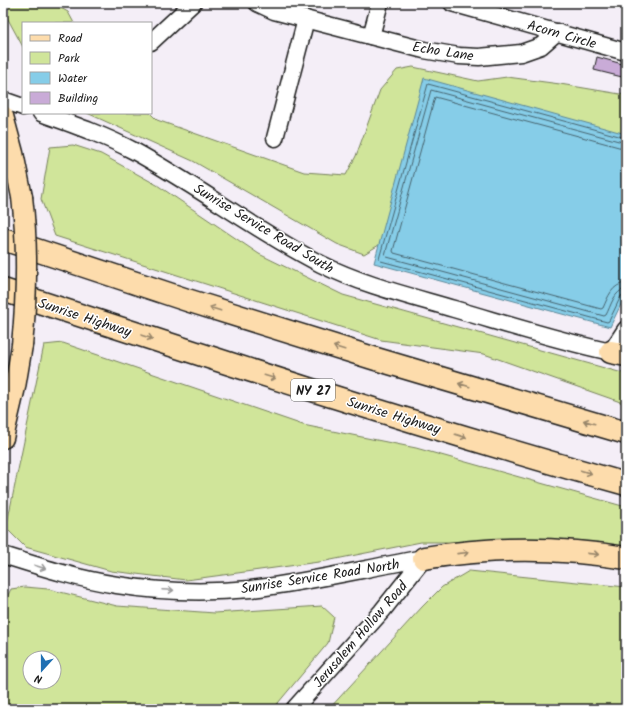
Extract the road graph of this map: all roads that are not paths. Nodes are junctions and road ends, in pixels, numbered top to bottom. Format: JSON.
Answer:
{"nodes":[{"id":1,"x":193,"y":3,"type":"edge"},
{"id":2,"x":257,"y":3,"type":"edge"},
{"id":3,"x":380,"y":3,"type":"edge"},
{"id":4,"x":452,"y":3,"type":"edge"},
{"id":5,"x":306,"y":19,"type":"junction"},
{"id":6,"x":557,"y":32,"type":"junction"},
{"id":7,"x":371,"y":36,"type":"junction"},
{"id":8,"x":152,"y":41,"type":"edge"},
{"id":9,"x":626,"y":52,"type":"edge"},
{"id":10,"x":3,"y":100,"type":"edge"},
{"id":11,"x":22,"y":107,"type":"edge"},
{"id":12,"x":44,"y":114,"type":"edge"},
{"id":13,"x":3,"y":116,"type":"edge"},
{"id":14,"x":275,"y":138,"type":"dead end"},
{"id":15,"x":3,"y":239,"type":"edge"},
{"id":16,"x":3,"y":290,"type":"edge"},
{"id":17,"x":626,"y":329,"type":"edge"},
{"id":18,"x":619,"y":354,"type":"edge"},
{"id":19,"x":626,"y":433,"type":"edge"},
{"id":20,"x":3,"y":438,"type":"edge"},
{"id":21,"x":626,"y":484,"type":"edge"},
{"id":22,"x":3,"y":555,"type":"edge"},
{"id":23,"x":424,"y":558,"type":"junction"},
{"id":24,"x":626,"y":558,"type":"edge"},
{"id":25,"x":294,"y":709,"type":"edge"}],
"edges":[{"from":1,"to":8,"type":"street"},
{"from":2,"to":5,"type":"street","name":"Echo Lane"},
{"from":3,"to":7,"type":"street"},
{"from":4,"to":6,"type":"street","name":"Acorn Circle"},
{"from":5,"to":7,"type":"street","name":"Echo Lane"},
{"from":5,"to":14,"type":"street"},
{"from":6,"to":7,"type":"street","name":"Echo Lane"},
{"from":6,"to":9,"type":"street","name":"Acorn Circle"},
{"from":10,"to":11,"type":"street"},
{"from":12,"to":18,"type":"street","name":"Sunrise Service Road South"},
{"from":13,"to":20,"type":"main road","bridge":true},
{"from":19,"to":15,"type":"highway","one_way":true},
{"from":16,"to":21,"type":"highway","name":"Sunrise Highway","number":"NY 27","one_way":true},
{"from":17,"to":18,"type":"street"},
{"from":22,"to":23,"type":"street","name":"Sunrise Service Road North","one_way":true},
{"from":23,"to":24,"type":"highway","one_way":true},
{"from":23,"to":25,"type":"street","name":"Jerusalem Hollow Road"}]}
